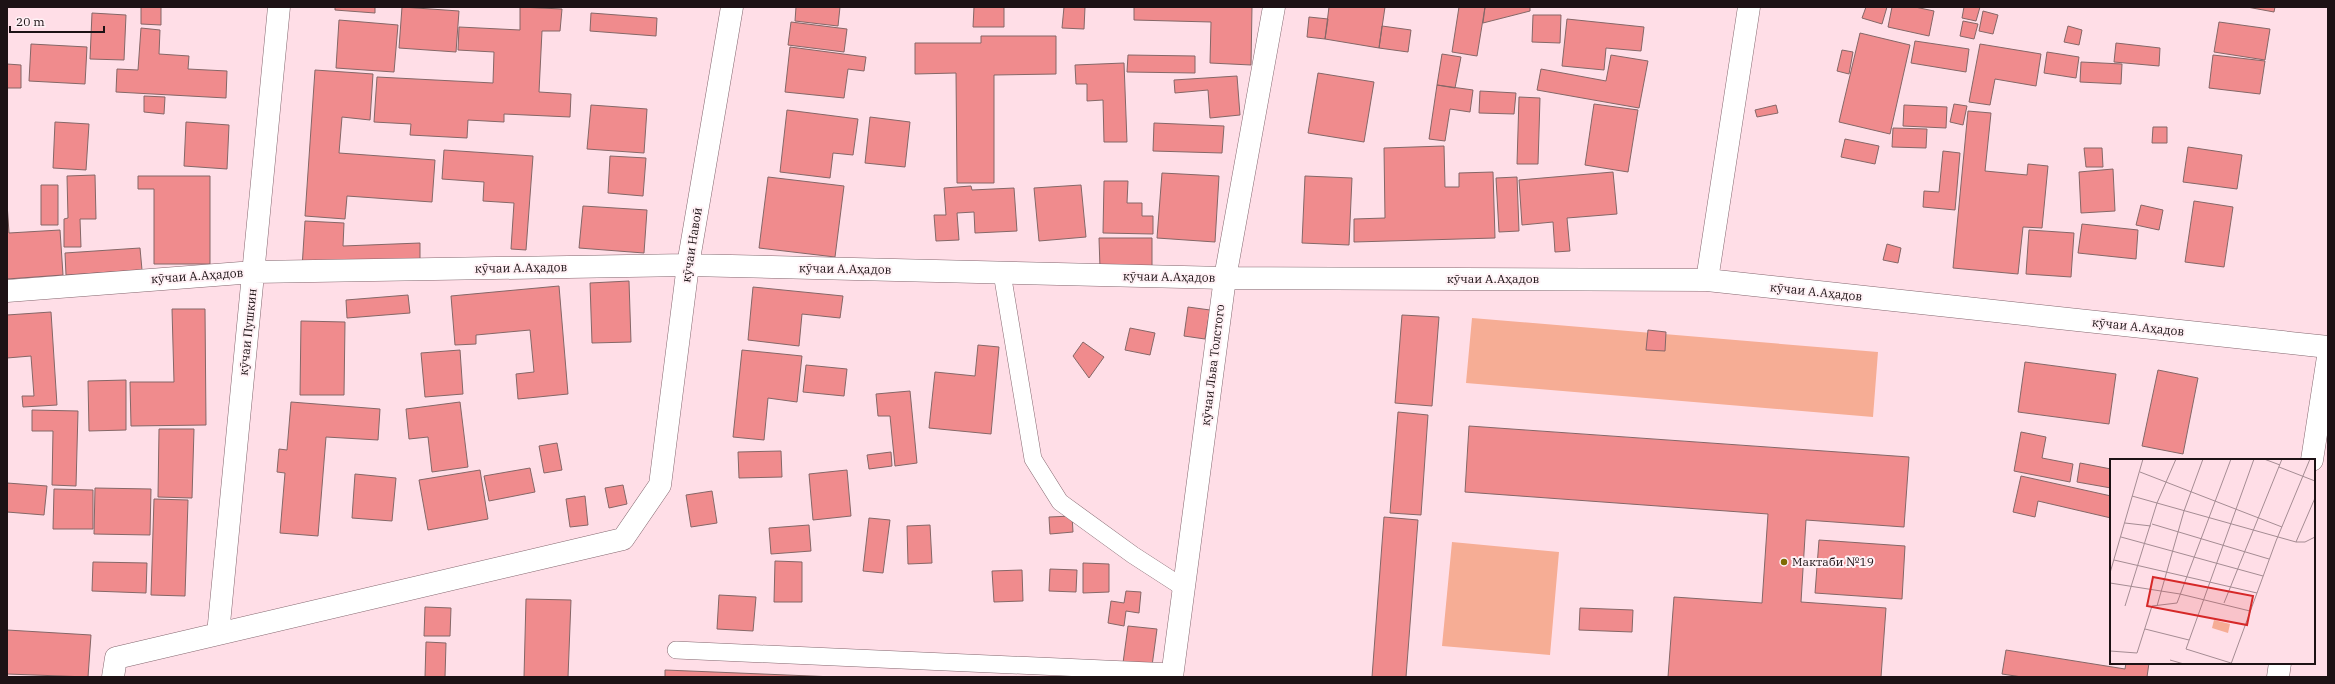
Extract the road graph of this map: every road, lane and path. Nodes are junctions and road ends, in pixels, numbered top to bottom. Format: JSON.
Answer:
{"nodes":[{"id":1,"x":279,"y":7,"type":"edge"},
{"id":2,"x":732,"y":7,"type":"edge"},
{"id":3,"x":1274,"y":7,"type":"edge"},
{"id":4,"x":1749,"y":7,"type":"edge"},
{"id":5,"x":688,"y":265,"type":"junction"},
{"id":6,"x":254,"y":272,"type":"junction"},
{"id":7,"x":1002,"y":273,"type":"junction"},
{"id":8,"x":1225,"y":278,"type":"junction"},
{"id":9,"x":1707,"y":280,"type":"junction"},
{"id":10,"x":7,"y":291,"type":"edge"},
{"id":11,"x":2328,"y":348,"type":"edge"},
{"id":12,"x":2328,"y":357,"type":"edge"},
{"id":13,"x":2312,"y":459,"type":"edge"},
{"id":14,"x":1184,"y":588,"type":"junction"},
{"id":15,"x":218,"y":634,"type":"junction"},
{"id":16,"x":676,"y":650,"type":"dead end"},
{"id":17,"x":2280,"y":664,"type":"edge"},
{"id":18,"x":1172,"y":674,"type":"edge"},
{"id":19,"x":113,"y":677,"type":"edge"},
{"id":20,"x":2278,"y":677,"type":"edge"}],
"edges":[{"from":1,"to":6,"type":"street","name":"кӯчаи Пушкин"},
{"from":2,"to":5,"type":"street","name":"кӯчаи Навоӣ"},
{"from":3,"to":8,"type":"street","name":"кӯчаи Льва Толстого"},
{"from":4,"to":9,"type":"street"},
{"from":5,"to":6,"type":"street","name":"кӯчаи А.Аҳадов"},
{"from":5,"to":7,"type":"street","name":"кӯчаи А.Аҳадов"},
{"from":5,"to":15,"type":"street","name":"кӯчаи Навоӣ"},
{"from":6,"to":10,"type":"street","name":"кӯчаи А.Аҳадов"},
{"from":6,"to":15,"type":"street","name":"кӯчаи Пушкин"},
{"from":7,"to":8,"type":"street","name":"кӯчаи А.Аҳадов"},
{"from":7,"to":14,"type":"lane"},
{"from":8,"to":9,"type":"street","name":"кӯчаи А.Аҳадов"},
{"from":8,"to":14,"type":"street","name":"кӯчаи Льва Толстого"},
{"from":9,"to":11,"type":"street","name":"кӯчаи А.Аҳадов"},
{"from":12,"to":13,"type":"street"},
{"from":14,"to":18,"type":"street","name":"кӯчаи Льва Толстого"},
{"from":15,"to":19,"type":"street"},
{"from":16,"to":18,"type":"lane"},
{"from":17,"to":20,"type":"street"}]}
